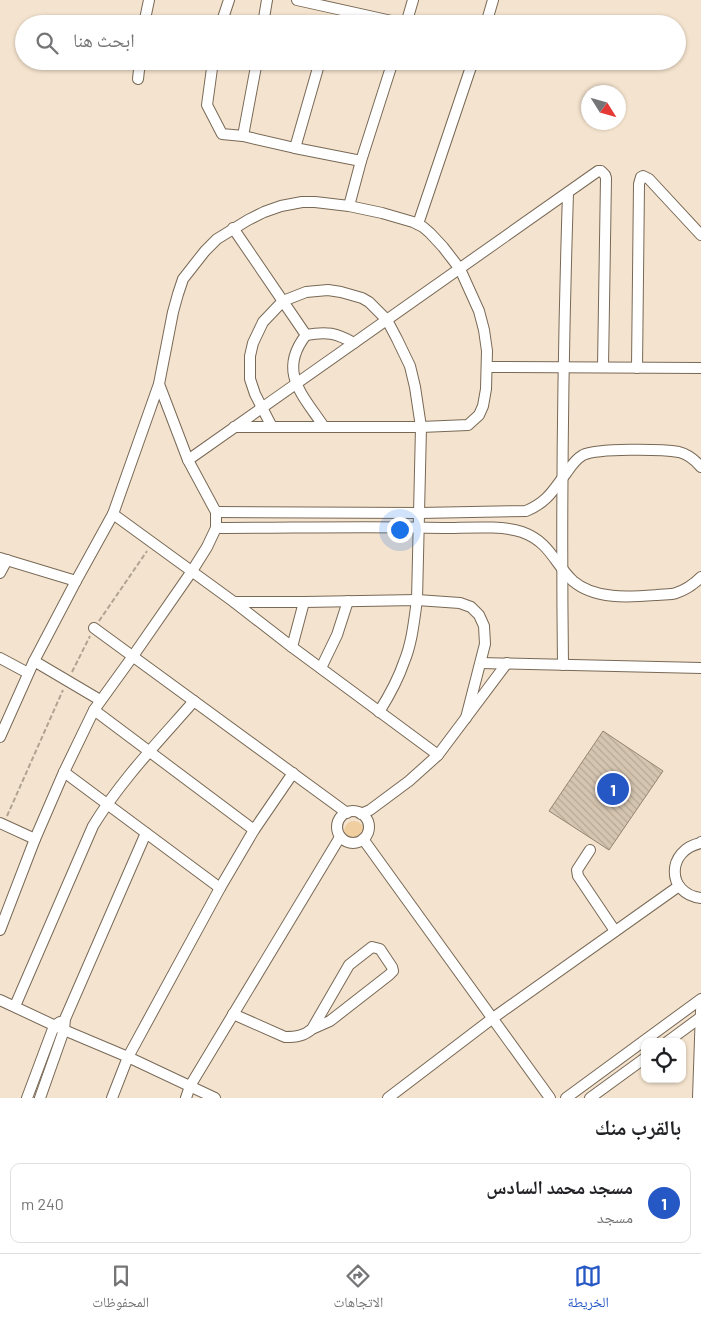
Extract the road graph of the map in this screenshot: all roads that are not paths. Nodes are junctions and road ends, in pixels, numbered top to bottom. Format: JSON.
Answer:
{"nodes":[{"id":1,"x":149,"y":0,"type":"edge"},
{"id":2,"x":230,"y":0,"type":"edge"},
{"id":3,"x":267,"y":0,"type":"edge"},
{"id":4,"x":297,"y":0,"type":"edge"},
{"id":5,"x":413,"y":0,"type":"edge"},
{"id":6,"x":493,"y":0,"type":"edge"},
{"id":7,"x":338,"y":4,"type":"edge"},
{"id":8,"x":146,"y":15,"type":"edge"},
{"id":9,"x":224,"y":15,"type":"edge"},
{"id":10,"x":264,"y":15,"type":"edge"},
{"id":11,"x":375,"y":15,"type":"edge"},
{"id":12,"x":408,"y":15,"type":"edge"},
{"id":13,"x":489,"y":15,"type":"edge"},
{"id":14,"x":139,"y":70,"type":"edge"},
{"id":15,"x":212,"y":70,"type":"edge"},
{"id":16,"x":254,"y":70,"type":"edge"},
{"id":17,"x":317,"y":70,"type":"edge"},
{"id":18,"x":390,"y":70,"type":"edge"},
{"id":19,"x":470,"y":70,"type":"edge"},
{"id":20,"x":138,"y":79,"type":"dead end"},
{"id":21,"x":243,"y":136,"type":"junction"},
{"id":22,"x":295,"y":148,"type":"junction"},
{"id":23,"x":361,"y":160,"type":"junction"},
{"id":24,"x":568,"y":193,"type":"junction"},
{"id":25,"x":349,"y":206,"type":"junction"},
{"id":26,"x":418,"y":224,"type":"junction"},
{"id":27,"x":232,"y":228,"type":"junction"},
{"id":28,"x":701,"y":234,"type":"edge"},
{"id":29,"x":460,"y":269,"type":"junction"},
{"id":30,"x":283,"y":301,"type":"junction"},
{"id":31,"x":386,"y":320,"type":"junction"},
{"id":32,"x":306,"y":335,"type":"junction"},
{"id":33,"x":354,"y":343,"type":"junction"},
{"id":34,"x":487,"y":367,"type":"junction"},
{"id":35,"x":563,"y":367,"type":"junction"},
{"id":36,"x":603,"y":368,"type":"junction"},
{"id":37,"x":637,"y":368,"type":"junction"},
{"id":38,"x":701,"y":368,"type":"edge"},
{"id":39,"x":158,"y":384,"type":"junction"},
{"id":40,"x":296,"y":384,"type":"junction"},
{"id":41,"x":262,"y":408,"type":"junction"},
{"id":42,"x":234,"y":427,"type":"junction"},
{"id":43,"x":272,"y":427,"type":"junction"},
{"id":44,"x":324,"y":427,"type":"junction"},
{"id":45,"x":421,"y":427,"type":"junction"},
{"id":46,"x":188,"y":460,"type":"junction"},
{"id":47,"x":701,"y":467,"type":"edge"},
{"id":48,"x":562,"y":479,"type":"junction"},
{"id":49,"x":216,"y":512,"type":"junction"},
{"id":50,"x":419,"y":513,"type":"junction"},
{"id":51,"x":113,"y":514,"type":"junction"},
{"id":52,"x":419,"y":527,"type":"junction"},
{"id":53,"x":216,"y":528,"type":"junction"},
{"id":54,"x":3,"y":559,"type":"edge"},
{"id":55,"x":561,"y":568,"type":"junction"},
{"id":56,"x":192,"y":571,"type":"junction"},
{"id":57,"x":0,"y":573,"type":"edge"},
{"id":58,"x":701,"y":577,"type":"edge"},
{"id":59,"x":76,"y":581,"type":"junction"},
{"id":60,"x":417,"y":600,"type":"junction"},
{"id":61,"x":234,"y":602,"type":"junction"},
{"id":62,"x":304,"y":602,"type":"junction"},
{"id":63,"x":348,"y":602,"type":"junction"},
{"id":64,"x":94,"y":628,"type":"dead end"},
{"id":65,"x":292,"y":648,"type":"junction"},
{"id":66,"x":133,"y":656,"type":"junction"},
{"id":67,"x":0,"y":658,"type":"edge"},
{"id":68,"x":34,"y":661,"type":"junction"},
{"id":69,"x":481,"y":663,"type":"junction"},
{"id":70,"x":507,"y":663,"type":"junction"},
{"id":71,"x":563,"y":665,"type":"junction"},
{"id":72,"x":322,"y":668,"type":"junction"},
{"id":73,"x":701,"y":668,"type":"edge"},
{"id":74,"x":28,"y":673,"type":"junction"},
{"id":75,"x":100,"y":700,"type":"junction"},
{"id":76,"x":194,"y":701,"type":"junction"},
{"id":77,"x":94,"y":710,"type":"junction"},
{"id":78,"x":379,"y":712,"type":"junction"},
{"id":79,"x":466,"y":718,"type":"junction"},
{"id":80,"x":0,"y":737,"type":"edge"},
{"id":81,"x":149,"y":752,"type":"junction"},
{"id":82,"x":438,"y":755,"type":"junction"},
{"id":83,"x":64,"y":772,"type":"junction"},
{"id":84,"x":293,"y":773,"type":"junction"},
{"id":85,"x":107,"y":804,"type":"junction"},
{"id":86,"x":346,"y":812,"type":"junction"},
{"id":87,"x":361,"y":814,"type":"junction"},
{"id":88,"x":0,"y":824,"type":"edge"},
{"id":89,"x":254,"y":830,"type":"junction"},
{"id":90,"x":146,"y":833,"type":"junction"},
{"id":91,"x":340,"y":837,"type":"junction"},
{"id":92,"x":35,"y":839,"type":"junction"},
{"id":93,"x":363,"y":839,"type":"junction"},
{"id":94,"x":701,"y":842,"type":"edge"},
{"id":95,"x":590,"y":850,"type":"dead end"},
{"id":96,"x":679,"y":886,"type":"junction"},
{"id":97,"x":220,"y":888,"type":"junction"},
{"id":98,"x":701,"y":898,"type":"edge"},
{"id":99,"x":0,"y":930,"type":"edge"},
{"id":100,"x":615,"y":931,"type":"junction"},
{"id":101,"x":701,"y":999,"type":"edge"},
{"id":102,"x":0,"y":1000,"type":"edge"},
{"id":103,"x":15,"y":1006,"type":"junction"},
{"id":104,"x":701,"y":1010,"type":"edge"},
{"id":105,"x":233,"y":1014,"type":"junction"},
{"id":106,"x":701,"y":1017,"type":"edge"},
{"id":107,"x":493,"y":1018,"type":"junction"},
{"id":108,"x":59,"y":1028,"type":"junction"},
{"id":109,"x":312,"y":1029,"type":"junction"},
{"id":110,"x":672,"y":1038,"type":"edge"},
{"id":111,"x":128,"y":1057,"type":"junction"},
{"id":112,"x":641,"y":1061,"type":"edge"},
{"id":113,"x":31,"y":1085,"type":"junction"},
{"id":114,"x":190,"y":1086,"type":"junction"},
{"id":115,"x":41,"y":1094,"type":"edge"},
{"id":116,"x":27,"y":1098,"type":"edge"},
{"id":117,"x":112,"y":1098,"type":"edge"},
{"id":118,"x":186,"y":1098,"type":"edge"},
{"id":119,"x":215,"y":1098,"type":"edge"},
{"id":120,"x":388,"y":1098,"type":"edge"},
{"id":121,"x":550,"y":1098,"type":"edge"},
{"id":122,"x":566,"y":1098,"type":"edge"},
{"id":123,"x":590,"y":1098,"type":"edge"},
{"id":124,"x":698,"y":1098,"type":"edge"}],
"edges":[{"from":1,"to":8,"type":"street"},
{"from":2,"to":9,"type":"street"},
{"from":3,"to":10,"type":"street"},
{"from":4,"to":7,"type":"street"},
{"from":5,"to":12,"type":"street"},
{"from":6,"to":13,"type":"street"},
{"from":7,"to":11,"type":"street"},
{"from":14,"to":20,"type":"street"},
{"from":15,"to":21,"type":"street"},
{"from":16,"to":21,"type":"street"},
{"from":17,"to":22,"type":"street"},
{"from":18,"to":23,"type":"street"},
{"from":19,"to":26,"type":"street"},
{"from":21,"to":22,"type":"street"},
{"from":22,"to":23,"type":"street"},
{"from":23,"to":25,"type":"street"},
{"from":24,"to":29,"type":"street"},
{"from":24,"to":35,"type":"street"},
{"from":24,"to":36,"type":"street"},
{"from":25,"to":26,"type":"street"},
{"from":25,"to":27,"type":"street"},
{"from":26,"to":29,"type":"street"},
{"from":27,"to":30,"type":"street"},
{"from":27,"to":39,"type":"street"},
{"from":28,"to":37,"type":"street"},
{"from":29,"to":31,"type":"street"},
{"from":29,"to":34,"type":"street"},
{"from":30,"to":31,"type":"street"},
{"from":30,"to":32,"type":"street"},
{"from":30,"to":41,"type":"street"},
{"from":31,"to":33,"type":"street"},
{"from":31,"to":45,"type":"street"},
{"from":32,"to":33,"type":"street"},
{"from":32,"to":40,"type":"street"},
{"from":33,"to":40,"type":"street"},
{"from":34,"to":35,"type":"street"},
{"from":34,"to":45,"type":"street"},
{"from":35,"to":36,"type":"street"},
{"from":35,"to":48,"type":"street"},
{"from":36,"to":37,"type":"street"},
{"from":37,"to":38,"type":"street"},
{"from":39,"to":46,"type":"street"},
{"from":39,"to":51,"type":"street"},
{"from":40,"to":41,"type":"street"},
{"from":40,"to":44,"type":"street"},
{"from":41,"to":42,"type":"street"},
{"from":41,"to":43,"type":"street"},
{"from":42,"to":43,"type":"street"},
{"from":42,"to":46,"type":"street"},
{"from":43,"to":44,"type":"street"},
{"from":44,"to":45,"type":"street"},
{"from":45,"to":50,"type":"street"},
{"from":46,"to":49,"type":"street"},
{"from":47,"to":48,"type":"street"},
{"from":48,"to":50,"type":"street"},
{"from":48,"to":55,"type":"street"},
{"from":49,"to":50,"type":"street"},
{"from":49,"to":53,"type":"street"},
{"from":50,"to":52,"type":"street"},
{"from":51,"to":56,"type":"street"},
{"from":51,"to":59,"type":"street"},
{"from":52,"to":53,"type":"street"},
{"from":52,"to":55,"type":"street"},
{"from":52,"to":60,"type":"street"},
{"from":53,"to":56,"type":"street"},
{"from":54,"to":57,"type":"street"},
{"from":54,"to":59,"type":"street"},
{"from":55,"to":58,"type":"street"},
{"from":55,"to":71,"type":"street"},
{"from":56,"to":61,"type":"street"},
{"from":56,"to":66,"type":"street"},
{"from":59,"to":68,"type":"street"},
{"from":60,"to":63,"type":"street"},
{"from":60,"to":69,"type":"street"},
{"from":60,"to":78,"type":"street"},
{"from":61,"to":62,"type":"street"},
{"from":61,"to":65,"type":"street"},
{"from":62,"to":63,"type":"street"},
{"from":62,"to":65,"type":"street"},
{"from":63,"to":72,"type":"street"},
{"from":64,"to":66,"type":"street"},
{"from":65,"to":72,"type":"street"},
{"from":66,"to":75,"type":"street"},
{"from":66,"to":76,"type":"street"},
{"from":67,"to":74,"type":"street"},
{"from":68,"to":74,"type":"street"},
{"from":68,"to":75,"type":"street"},
{"from":69,"to":70,"type":"street"},
{"from":69,"to":79,"type":"street"},
{"from":70,"to":71,"type":"street"},
{"from":70,"to":79,"type":"street"},
{"from":71,"to":73,"type":"street"},
{"from":72,"to":78,"type":"street"},
{"from":74,"to":80,"type":"street"},
{"from":75,"to":77,"type":"street"},
{"from":76,"to":81,"type":"street"},
{"from":76,"to":84,"type":"street"},
{"from":77,"to":81,"type":"street"},
{"from":77,"to":83,"type":"street"},
{"from":78,"to":82,"type":"street"},
{"from":79,"to":82,"type":"street"},
{"from":81,"to":85,"type":"street"},
{"from":81,"to":89,"type":"street"},
{"from":82,"to":87,"type":"street"},
{"from":83,"to":85,"type":"street"},
{"from":83,"to":92,"type":"street"},
{"from":84,"to":86,"type":"street"},
{"from":84,"to":89,"type":"street"},
{"from":85,"to":90,"type":"street"},
{"from":85,"to":103,"type":"street"},
{"from":86,"to":87,"type":"street"},
{"from":86,"to":91,"type":"street"},
{"from":87,"to":93,"type":"street"},
{"from":88,"to":92,"type":"street"},
{"from":89,"to":97,"type":"street"},
{"from":90,"to":97,"type":"street"},
{"from":90,"to":108,"type":"street"},
{"from":91,"to":93,"type":"street"},
{"from":91,"to":105,"type":"street"},
{"from":92,"to":99,"type":"street"},
{"from":93,"to":107,"type":"street"},
{"from":94,"to":96,"type":"street"},
{"from":95,"to":100,"type":"street"},
{"from":96,"to":98,"type":"street"},
{"from":96,"to":100,"type":"street"},
{"from":97,"to":111,"type":"street"},
{"from":100,"to":107,"type":"street"},
{"from":101,"to":122,"type":"street"},
{"from":102,"to":103,"type":"street"},
{"from":103,"to":108,"type":"street"},
{"from":104,"to":106,"type":"street"},
{"from":105,"to":109,"type":"street"},
{"from":105,"to":114,"type":"street"},
{"from":106,"to":110,"type":"street"},
{"from":106,"to":124,"type":"street"},
{"from":107,"to":120,"type":"street"},
{"from":107,"to":121,"type":"street"},
{"from":108,"to":111,"type":"street"},
{"from":108,"to":113,"type":"street"},
{"from":108,"to":115,"type":"street"},
{"from":109,"to":109,"type":"street"},
{"from":111,"to":114,"type":"street"},
{"from":111,"to":117,"type":"street"},
{"from":112,"to":123,"type":"street"},
{"from":113,"to":115,"type":"street"},
{"from":113,"to":116,"type":"street"},
{"from":114,"to":118,"type":"street"},
{"from":114,"to":119,"type":"street"}]}
